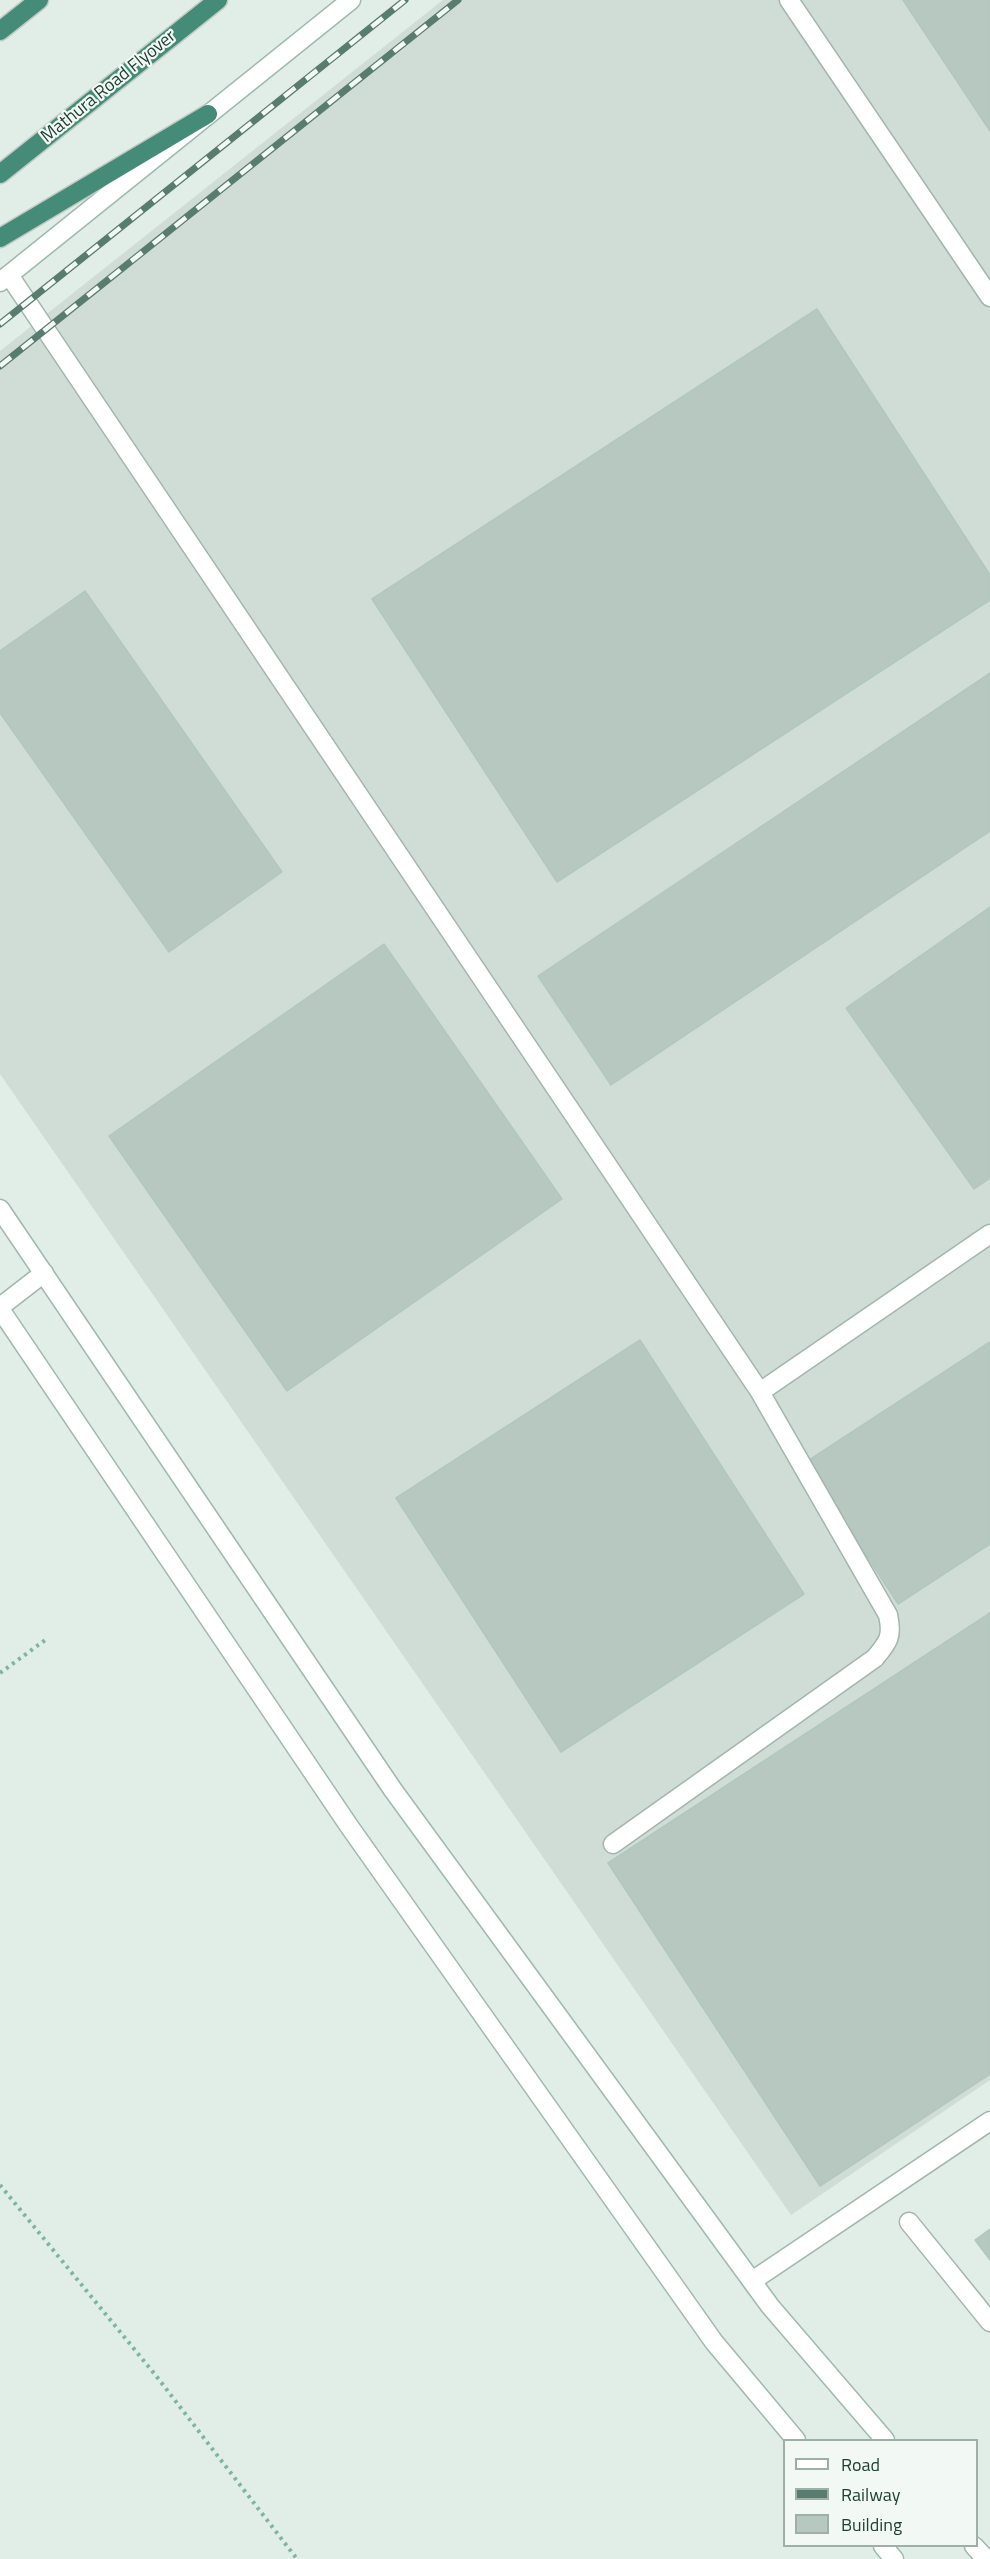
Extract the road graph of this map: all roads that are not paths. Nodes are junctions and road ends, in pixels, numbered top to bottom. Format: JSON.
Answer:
{"nodes":[{"id":1,"x":39,"y":0,"type":"edge"},
{"id":2,"x":218,"y":0,"type":"edge"},
{"id":3,"x":351,"y":0,"type":"edge"},
{"id":4,"x":789,"y":0,"type":"edge"},
{"id":5,"x":0,"y":31,"type":"edge"},
{"id":6,"x":208,"y":114,"type":"junction"},
{"id":7,"x":0,"y":174,"type":"edge"},
{"id":8,"x":0,"y":238,"type":"edge"},
{"id":9,"x":5,"y":278,"type":"edge"},
{"id":10,"x":990,"y":297,"type":"edge"},
{"id":11,"x":1,"y":1214,"type":"edge"},
{"id":12,"x":990,"y":1234,"type":"edge"},
{"id":13,"x":44,"y":1273,"type":"junction"},
{"id":14,"x":0,"y":1308,"type":"edge"},
{"id":15,"x":760,"y":1392,"type":"junction"},
{"id":16,"x":613,"y":1844,"type":"dead end"},
{"id":17,"x":990,"y":2121,"type":"edge"},
{"id":18,"x":909,"y":2222,"type":"dead end"},
{"id":19,"x":752,"y":2281,"type":"junction"},
{"id":20,"x":990,"y":2322,"type":"edge"},
{"id":21,"x":795,"y":2439,"type":"edge"},
{"id":22,"x":884,"y":2439,"type":"edge"},
{"id":23,"x":884,"y":2547,"type":"edge"},
{"id":24,"x":975,"y":2547,"type":"edge"},
{"id":25,"x":894,"y":2559,"type":"edge"},
{"id":26,"x":986,"y":2559,"type":"edge"}],
"edges":[{"from":1,"to":5,"type":"highway"},
{"from":2,"to":7,"type":"highway","name":"Mathura Road Flyover"},
{"from":3,"to":6,"type":"main road"},
{"from":4,"to":10,"type":"main road"},
{"from":6,"to":8,"type":"highway"},
{"from":6,"to":9,"type":"main road"},
{"from":9,"to":15,"type":"main road"},
{"from":11,"to":13,"type":"main road"},
{"from":12,"to":15,"type":"main road"},
{"from":13,"to":14,"type":"main road"},
{"from":13,"to":19,"type":"main road"},
{"from":14,"to":21,"type":"main road"},
{"from":15,"to":16,"type":"main road"},
{"from":17,"to":19,"type":"main road"},
{"from":18,"to":20,"type":"main road"},
{"from":19,"to":22,"type":"main road"},
{"from":23,"to":25,"type":"main road"},
{"from":24,"to":26,"type":"main road"}]}
